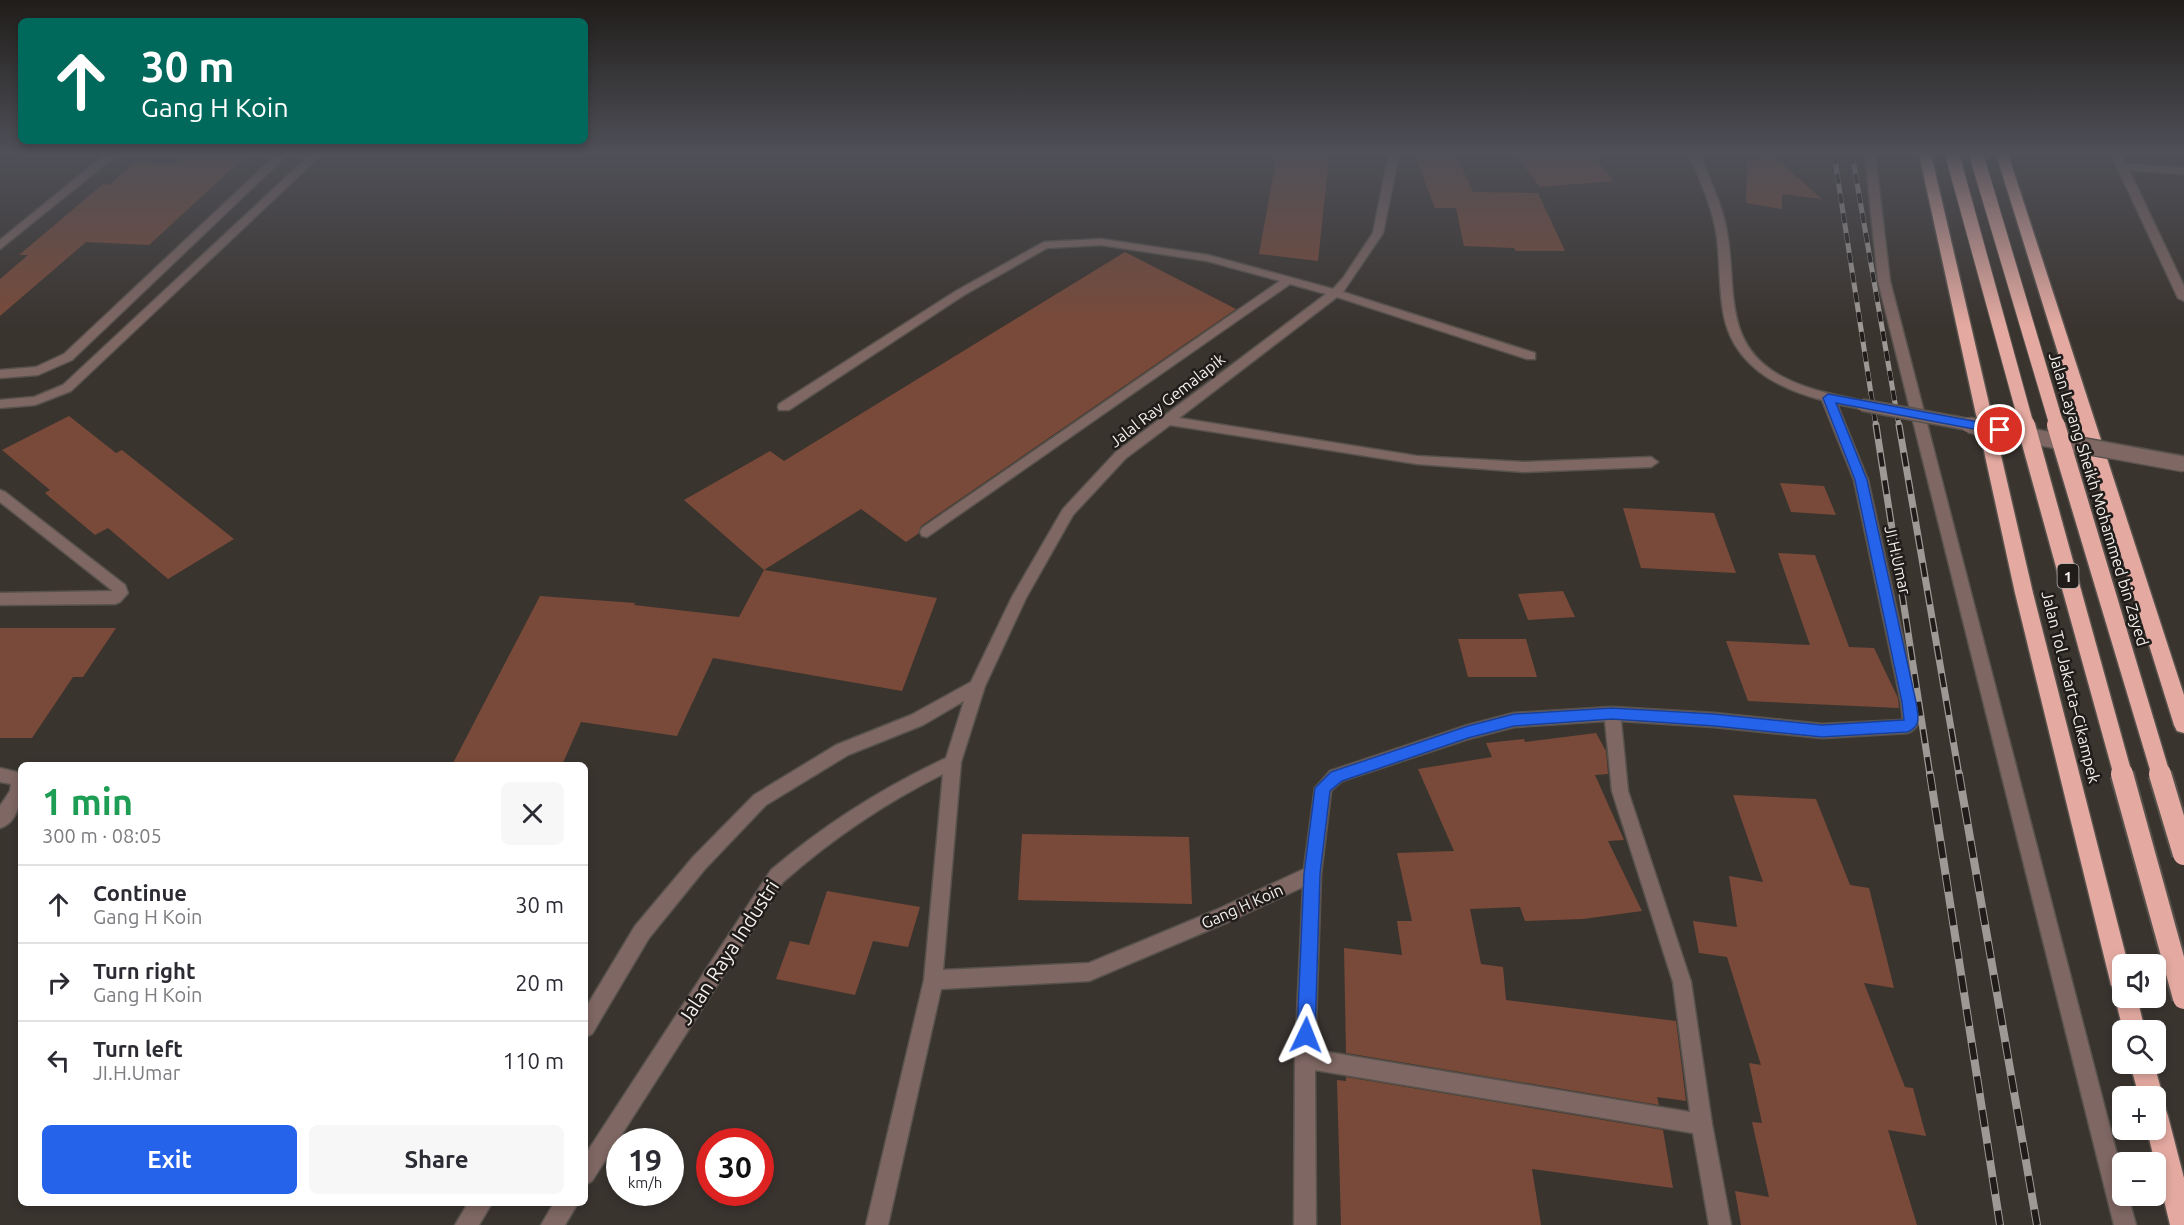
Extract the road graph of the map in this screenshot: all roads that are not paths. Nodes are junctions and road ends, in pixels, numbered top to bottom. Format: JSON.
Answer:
{"nodes":[{"id":1,"x":42,"y":211,"type":"edge"},
{"id":2,"x":222,"y":211,"type":"edge"},
{"id":3,"x":256,"y":211,"type":"edge"},
{"id":4,"x":1382,"y":211,"type":"edge"},
{"id":5,"x":1717,"y":211,"type":"edge"},
{"id":6,"x":1876,"y":211,"type":"edge"},
{"id":7,"x":1938,"y":211,"type":"edge"},
{"id":8,"x":1968,"y":211,"type":"edge"},
{"id":9,"x":1993,"y":211,"type":"edge"},
{"id":10,"x":2020,"y":211,"type":"edge"},
{"id":11,"x":2144,"y":211,"type":"edge"},
{"id":12,"x":0,"y":246,"type":"edge"},
{"id":13,"x":1289,"y":280,"type":"junction"},
{"id":14,"x":1335,"y":293,"type":"junction"},
{"id":15,"x":2184,"y":298,"type":"edge"},
{"id":16,"x":1531,"y":356,"type":"dead end"},
{"id":17,"x":38,"y":371,"type":"junction"},
{"id":18,"x":4,"y":374,"type":"edge"},
{"id":19,"x":1828,"y":398,"type":"junction"},
{"id":20,"x":42,"y":400,"type":"junction"},
{"id":21,"x":0,"y":404,"type":"edge"},
{"id":22,"x":784,"y":407,"type":"dead end"},
{"id":23,"x":1167,"y":420,"type":"junction"},
{"id":24,"x":1651,"y":462,"type":"dead end"},
{"id":25,"x":2184,"y":464,"type":"edge"},
{"id":26,"x":0,"y":495,"type":"edge"},
{"id":27,"x":927,"y":532,"type":"dead end"},
{"id":28,"x":0,"y":599,"type":"edge"},
{"id":29,"x":977,"y":686,"type":"junction"},
{"id":30,"x":1612,"y":714,"type":"junction"},
{"id":31,"x":2184,"y":725,"type":"edge"},
{"id":32,"x":952,"y":762,"type":"junction"},
{"id":33,"x":0,"y":775,"type":"edge"},
{"id":34,"x":18,"y":779,"type":"edge"},
{"id":35,"x":18,"y":793,"type":"edge"},
{"id":36,"x":0,"y":821,"type":"edge"},
{"id":37,"x":2184,"y":854,"type":"edge"},
{"id":38,"x":1312,"y":874,"type":"junction"},
{"id":39,"x":2114,"y":954,"type":"edge"},
{"id":40,"x":933,"y":980,"type":"junction"},
{"id":41,"x":2184,"y":998,"type":"edge"},
{"id":42,"x":588,"y":1022,"type":"edge"},
{"id":43,"x":1305,"y":1058,"type":"junction"},
{"id":44,"x":1702,"y":1124,"type":"junction"},
{"id":45,"x":2162,"y":1140,"type":"edge"},
{"id":46,"x":588,"y":1169,"type":"edge"},
{"id":47,"x":479,"y":1206,"type":"edge"},
{"id":48,"x":565,"y":1206,"type":"edge"},
{"id":49,"x":466,"y":1225,"type":"edge"},
{"id":50,"x":552,"y":1225,"type":"edge"},
{"id":51,"x":878,"y":1225,"type":"edge"},
{"id":52,"x":1305,"y":1225,"type":"edge"},
{"id":53,"x":1719,"y":1225,"type":"edge"},
{"id":54,"x":2125,"y":1225,"type":"edge"},
{"id":55,"x":2183,"y":1225,"type":"edge"}],
"edges":[{"from":1,"to":12,"type":"street"},
{"from":2,"to":17,"type":"street"},
{"from":3,"to":20,"type":"street"},
{"from":4,"to":14,"type":"street","name":"Jalal Ray Gemalapik"},
{"from":5,"to":19,"type":"street"},
{"from":6,"to":54,"type":"street"},
{"from":7,"to":39,"type":"highway","name":"Jalan Tol Jakarta–Cikampek"},
{"from":8,"to":41,"type":"highway","number":"1","bridge":true},
{"from":9,"to":37,"type":"highway","name":"Jalan Layang Sheikh Mohammed bin Zayed","number":"1","bridge":true},
{"from":10,"to":31,"type":"highway"},
{"from":11,"to":15,"type":"street"},
{"from":13,"to":14,"type":"street"},
{"from":13,"to":22,"type":"street"},
{"from":13,"to":27,"type":"street"},
{"from":14,"to":16,"type":"street"},
{"from":14,"to":23,"type":"street","name":"Jalal Ray Gemalapik"},
{"from":17,"to":18,"type":"street"},
{"from":17,"to":20,"type":"street"},
{"from":19,"to":25,"type":"street","bridge":true},
{"from":19,"to":30,"type":"street","name":"JI.H.Umar"},
{"from":20,"to":21,"type":"street"},
{"from":23,"to":24,"type":"street"},
{"from":23,"to":29,"type":"street","name":"Jalal Ray Gemalapik"},
{"from":26,"to":28,"type":"street"},
{"from":29,"to":32,"type":"street","name":"Jalal Ray Gemalapik"},
{"from":29,"to":42,"type":"street"},
{"from":30,"to":38,"type":"street"},
{"from":30,"to":44,"type":"street"},
{"from":32,"to":40,"type":"street","name":"Jalal Ray Gemalapik"},
{"from":32,"to":46,"type":"street","name":"Jalan Raya Industri"},
{"from":33,"to":34,"type":"street"},
{"from":35,"to":36,"type":"street"},
{"from":38,"to":40,"type":"street","name":"Gang H Koin"},
{"from":38,"to":43,"type":"street"},
{"from":40,"to":51,"type":"street","name":"Jalal Ray Gemalapik"},
{"from":43,"to":44,"type":"street"},
{"from":43,"to":52,"type":"street"},
{"from":44,"to":53,"type":"street"},
{"from":45,"to":55,"type":"highway"},
{"from":47,"to":49,"type":"street"},
{"from":48,"to":50,"type":"street"}]}
